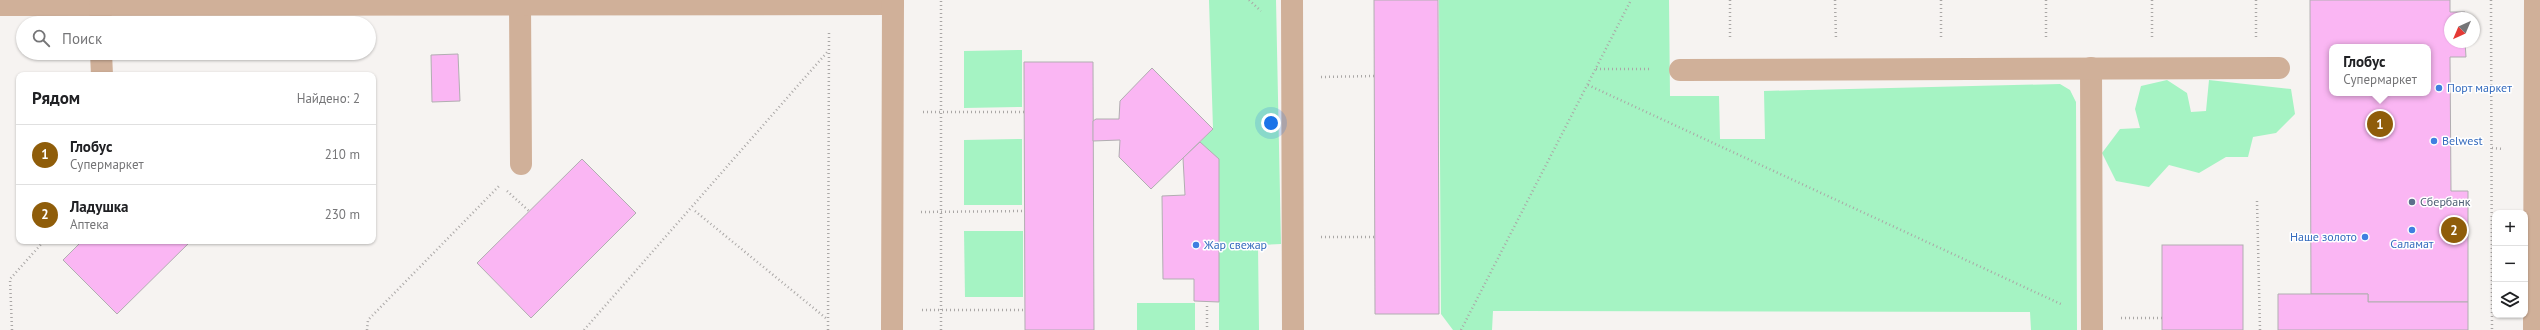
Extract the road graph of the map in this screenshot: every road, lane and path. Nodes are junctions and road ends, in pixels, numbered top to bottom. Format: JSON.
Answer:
{"nodes":[{"id":1,"x":941,"y":0,"type":"edge"},
{"id":2,"x":1292,"y":0,"type":"edge"},
{"id":3,"x":1631,"y":0,"type":"edge"},
{"id":4,"x":1730,"y":0,"type":"edge"},
{"id":5,"x":1835,"y":0,"type":"edge"},
{"id":6,"x":1941,"y":0,"type":"edge"},
{"id":7,"x":2046,"y":0,"type":"edge"},
{"id":8,"x":2152,"y":0,"type":"edge"},
{"id":9,"x":2256,"y":0,"type":"edge"},
{"id":10,"x":2491,"y":0,"type":"edge"},
{"id":11,"x":2535,"y":0,"type":"edge"},
{"id":12,"x":893,"y":2,"type":"edge"},
{"id":13,"x":520,"y":4,"type":"junction"},
{"id":14,"x":830,"y":4,"type":"junction"},
{"id":15,"x":0,"y":5,"type":"edge"},
{"id":16,"x":100,"y":14,"type":"edge"},
{"id":17,"x":829,"y":50,"type":"junction"},
{"id":18,"x":101,"y":60,"type":"edge"},
{"id":19,"x":2091,"y":68,"type":"junction"},
{"id":20,"x":2152,"y":68,"type":"junction"},
{"id":21,"x":2256,"y":68,"type":"junction"},
{"id":22,"x":2279,"y":68,"type":"dead end"},
{"id":23,"x":1596,"y":69,"type":"junction"},
{"id":24,"x":1836,"y":69,"type":"junction"},
{"id":25,"x":1942,"y":69,"type":"junction"},
{"id":26,"x":2046,"y":69,"type":"junction"},
{"id":27,"x":1680,"y":70,"type":"joint"},
{"id":28,"x":1730,"y":70,"type":"junction"},
{"id":29,"x":102,"y":72,"type":"edge"},
{"id":30,"x":1374,"y":76,"type":"dead end"},
{"id":31,"x":1293,"y":77,"type":"junction"},
{"id":32,"x":1588,"y":84,"type":"junction"},
{"id":33,"x":941,"y":112,"type":"junction"},
{"id":34,"x":1024,"y":112,"type":"dead end"},
{"id":35,"x":893,"y":113,"type":"junction"},
{"id":36,"x":2492,"y":148,"type":"junction"},
{"id":37,"x":2504,"y":148,"type":"dead end"},
{"id":38,"x":521,"y":164,"type":"joint"},
{"id":39,"x":500,"y":185,"type":"junction"},
{"id":40,"x":2258,"y":200,"type":"dead end"},
{"id":41,"x":695,"y":210,"type":"dead end"},
{"id":42,"x":1024,"y":211,"type":"dead end"},
{"id":43,"x":529,"y":212,"type":"dead end"},
{"id":44,"x":941,"y":212,"type":"junction"},
{"id":45,"x":892,"y":213,"type":"junction"},
{"id":46,"x":1375,"y":236,"type":"dead end"},
{"id":47,"x":1293,"y":237,"type":"junction"},
{"id":48,"x":41,"y":244,"type":"edge"},
{"id":49,"x":2494,"y":246,"type":"edge"},
{"id":50,"x":2494,"y":282,"type":"edge"},
{"id":51,"x":1207,"y":306,"type":"dead end"},
{"id":52,"x":941,"y":310,"type":"junction"},
{"id":53,"x":1025,"y":310,"type":"dead end"},
{"id":54,"x":2162,"y":318,"type":"dead end"},
{"id":55,"x":828,"y":320,"type":"junction"},
{"id":56,"x":892,"y":320,"type":"edge"},
{"id":57,"x":2092,"y":324,"type":"edge"},
{"id":58,"x":12,"y":330,"type":"edge"},
{"id":59,"x":368,"y":330,"type":"edge"},
{"id":60,"x":584,"y":330,"type":"edge"},
{"id":61,"x":828,"y":330,"type":"edge"},
{"id":62,"x":941,"y":330,"type":"edge"},
{"id":63,"x":1207,"y":330,"type":"edge"},
{"id":64,"x":1293,"y":330,"type":"edge"},
{"id":65,"x":1461,"y":330,"type":"edge"},
{"id":66,"x":2260,"y":330,"type":"edge"},
{"id":67,"x":2492,"y":330,"type":"edge"},
{"id":68,"x":2534,"y":330,"type":"edge"}],
"edges":[{"from":1,"to":33,"type":"path"},
{"from":2,"to":31,"type":"street"},
{"from":3,"to":23,"type":"path"},
{"from":4,"to":28,"type":"path"},
{"from":5,"to":24,"type":"path"},
{"from":6,"to":25,"type":"path"},
{"from":7,"to":26,"type":"path"},
{"from":8,"to":20,"type":"path"},
{"from":9,"to":21,"type":"path"},
{"from":10,"to":36,"type":"path"},
{"from":11,"to":68,"type":"street"},
{"from":12,"to":14,"type":"street"},
{"from":12,"to":35,"type":"street"},
{"from":13,"to":14,"type":"street"},
{"from":13,"to":16,"type":"street"},
{"from":13,"to":38,"type":"street"},
{"from":14,"to":17,"type":"path"},
{"from":15,"to":16,"type":"street"},
{"from":17,"to":55,"type":"path"},
{"from":17,"to":60,"type":"path"},
{"from":18,"to":29,"type":"street"},
{"from":19,"to":20,"type":"street"},
{"from":19,"to":26,"type":"street"},
{"from":19,"to":57,"type":"street"},
{"from":20,"to":21,"type":"street"},
{"from":21,"to":22,"type":"street"},
{"from":23,"to":27,"type":"path"},
{"from":23,"to":32,"type":"path"},
{"from":24,"to":25,"type":"street"},
{"from":24,"to":28,"type":"street"},
{"from":25,"to":26,"type":"street"},
{"from":27,"to":28,"type":"street"},
{"from":30,"to":31,"type":"path"},
{"from":31,"to":47,"type":"street"},
{"from":32,"to":57,"type":"path"},
{"from":32,"to":65,"type":"path"},
{"from":33,"to":34,"type":"path"},
{"from":33,"to":35,"type":"path"},
{"from":33,"to":44,"type":"path"},
{"from":35,"to":45,"type":"street"},
{"from":36,"to":37,"type":"path"},
{"from":36,"to":49,"type":"path"},
{"from":38,"to":39,"type":"path"},
{"from":39,"to":43,"type":"path"},
{"from":39,"to":59,"type":"path"},
{"from":40,"to":66,"type":"path"},
{"from":41,"to":55,"type":"path"},
{"from":42,"to":44,"type":"path"},
{"from":44,"to":45,"type":"path"},
{"from":44,"to":52,"type":"path"},
{"from":45,"to":56,"type":"street"},
{"from":46,"to":47,"type":"path"},
{"from":47,"to":64,"type":"street"},
{"from":48,"to":58,"type":"path"},
{"from":50,"to":67,"type":"path"},
{"from":51,"to":63,"type":"path"},
{"from":52,"to":53,"type":"path"},
{"from":52,"to":56,"type":"path"},
{"from":52,"to":62,"type":"path"},
{"from":54,"to":57,"type":"path"},
{"from":55,"to":61,"type":"path"}]}
